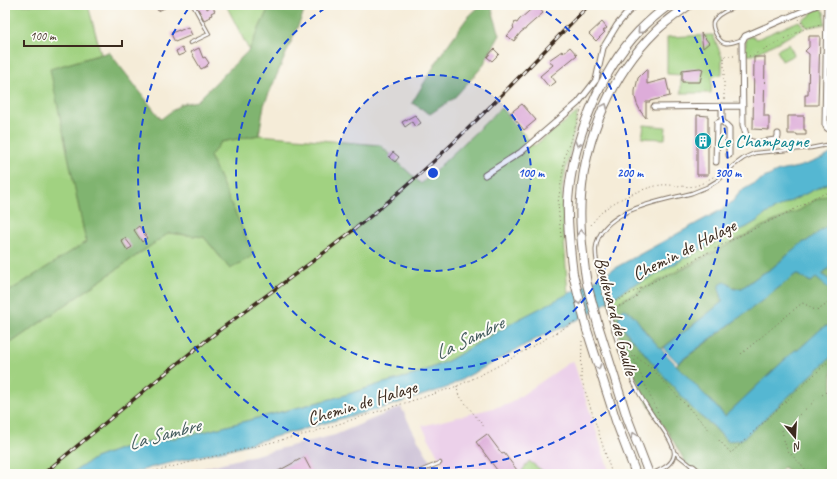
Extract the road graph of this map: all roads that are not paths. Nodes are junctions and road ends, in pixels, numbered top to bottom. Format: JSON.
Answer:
{"nodes":[{"id":1,"x":193,"y":5,"type":"edge"},
{"id":2,"x":636,"y":5,"type":"edge"},
{"id":3,"x":669,"y":5,"type":"edge"},
{"id":4,"x":689,"y":5,"type":"edge"},
{"id":5,"x":741,"y":5,"type":"edge"},
{"id":6,"x":817,"y":5,"type":"edge"},
{"id":7,"x":827,"y":5,"type":"edge"},
{"id":8,"x":744,"y":39,"type":"junction"},
{"id":9,"x":830,"y":41,"type":"edge"},
{"id":10,"x":190,"y":43,"type":"dead end"},
{"id":11,"x":654,"y":106,"type":"dead end"},
{"id":12,"x":723,"y":106,"type":"junction"},
{"id":13,"x":743,"y":106,"type":"junction"},
{"id":14,"x":722,"y":122,"type":"junction"},
{"id":15,"x":832,"y":130,"type":"edge"},
{"id":16,"x":778,"y":134,"type":"dead end"},
{"id":17,"x":832,"y":144,"type":"edge"},
{"id":18,"x":729,"y":155,"type":"dead end"},
{"id":19,"x":716,"y":162,"type":"dead end"},
{"id":20,"x":485,"y":175,"type":"dead end"},
{"id":21,"x":674,"y":452,"type":"junction"},
{"id":22,"x":440,"y":463,"type":"dead end"},
{"id":23,"x":693,"y":468,"type":"junction"},
{"id":24,"x":649,"y":473,"type":"edge"},
{"id":25,"x":413,"y":474,"type":"edge"},
{"id":26,"x":635,"y":474,"type":"edge"},
{"id":27,"x":695,"y":474,"type":"edge"},
{"id":28,"x":701,"y":474,"type":"edge"}],
"edges":[{"from":1,"to":10,"type":"lane"},
{"from":2,"to":20,"type":"street"},
{"from":3,"to":26,"type":"main road","name":"Boulevard de Gaulle","one_way":true,"bridge":true},
{"from":24,"to":4,"type":"main road","name":"Boulevard de Gaulle","one_way":true,"bridge":true},
{"from":5,"to":8,"type":"lane"},
{"from":6,"to":8,"type":"street"},
{"from":7,"to":9,"type":"street"},
{"from":8,"to":13,"type":"street"},
{"from":9,"to":15,"type":"street"},
{"from":11,"to":12,"type":"street"},
{"from":12,"to":13,"type":"street"},
{"from":12,"to":14,"type":"street"},
{"from":13,"to":16,"type":"street"},
{"from":14,"to":18,"type":"street"},
{"from":14,"to":19,"type":"street"},
{"from":17,"to":21,"type":"lane","bridge":true},
{"from":21,"to":23,"type":"lane"},
{"from":21,"to":24,"type":"lane"},
{"from":22,"to":25,"type":"lane"},
{"from":23,"to":27,"type":"lane"},
{"from":23,"to":28,"type":"street"}]}
